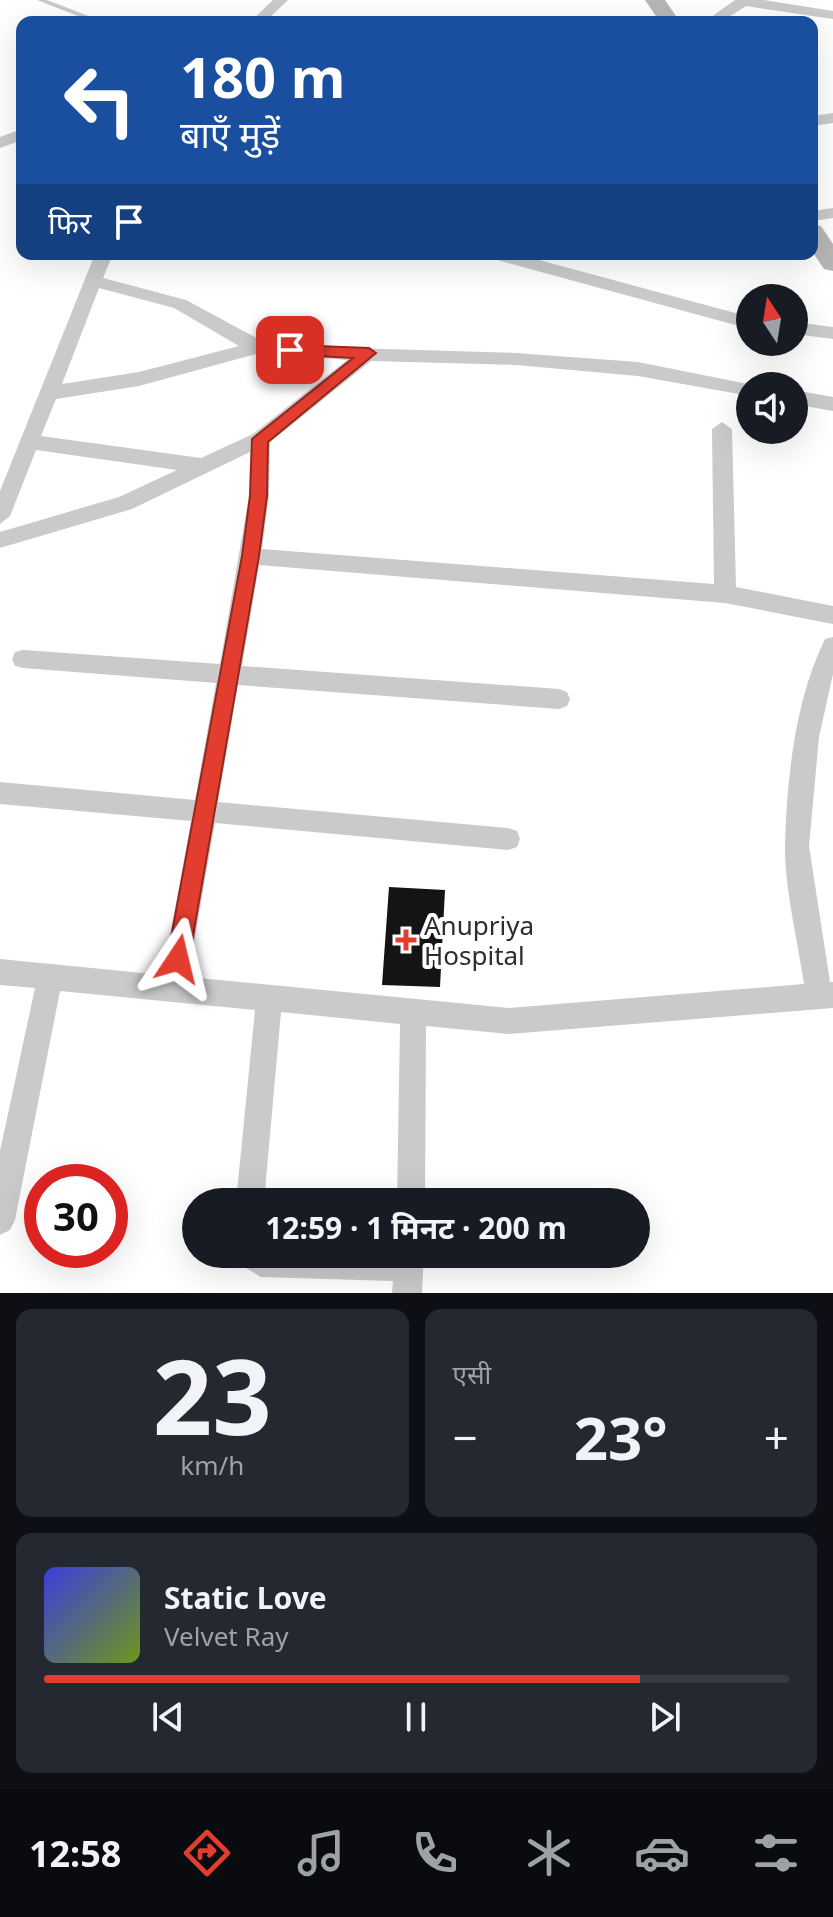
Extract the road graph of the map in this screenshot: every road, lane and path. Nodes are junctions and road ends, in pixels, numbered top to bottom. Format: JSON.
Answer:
{"nodes":[{"id":1,"x":41,"y":0,"type":"edge"},
{"id":2,"x":281,"y":0,"type":"edge"},
{"id":3,"x":833,"y":15,"type":"edge"},
{"id":4,"x":84,"y":16,"type":"edge"},
{"id":5,"x":264,"y":16,"type":"edge"},
{"id":6,"x":720,"y":16,"type":"edge"},
{"id":7,"x":818,"y":238,"type":"edge"},
{"id":8,"x":102,"y":260,"type":"edge"},
{"id":9,"x":518,"y":260,"type":"edge"},
{"id":10,"x":833,"y":263,"type":"edge"},
{"id":11,"x":94,"y":281,"type":"junction"},
{"id":12,"x":736,"y":319,"type":"edge"},
{"id":13,"x":808,"y":330,"type":"edge"},
{"id":14,"x":833,"y":333,"type":"edge"},
{"id":15,"x":260,"y":347,"type":"junction"},
{"id":16,"x":369,"y":353,"type":"junction"},
{"id":17,"x":736,"y":386,"type":"edge"},
{"id":18,"x":49,"y":393,"type":"junction"},
{"id":19,"x":808,"y":400,"type":"edge"},
{"id":20,"x":833,"y":404,"type":"edge"},
{"id":21,"x":722,"y":429,"type":"dead end"},
{"id":22,"x":260,"y":439,"type":"junction"},
{"id":23,"x":29,"y":442,"type":"junction"},
{"id":24,"x":203,"y":466,"type":"junction"},
{"id":25,"x":0,"y":516,"type":"edge"},
{"id":26,"x":0,"y":540,"type":"edge"},
{"id":27,"x":250,"y":556,"type":"junction"},
{"id":28,"x":725,"y":594,"type":"junction"},
{"id":29,"x":833,"y":615,"type":"edge"},
{"id":30,"x":833,"y":646,"type":"edge"},
{"id":31,"x":23,"y":659,"type":"dead end"},
{"id":32,"x":230,"y":676,"type":"junction"},
{"id":33,"x":559,"y":699,"type":"dead end"},
{"id":34,"x":0,"y":793,"type":"edge"},
{"id":35,"x":205,"y":810,"type":"junction"},
{"id":36,"x":508,"y":839,"type":"dead end"},
{"id":37,"x":0,"y":972,"type":"edge"},
{"id":38,"x":50,"y":977,"type":"junction"},
{"id":39,"x":173,"y":989,"type":"junction"},
{"id":40,"x":826,"y":996,"type":"edge"},
{"id":41,"x":269,"y":999,"type":"junction"},
{"id":42,"x":413,"y":1014,"type":"junction"},
{"id":43,"x":251,"y":1188,"type":"edge"},
{"id":44,"x":411,"y":1188,"type":"edge"},
{"id":45,"x":0,"y":1220,"type":"edge"},
{"id":46,"x":359,"y":1268,"type":"edge"},
{"id":47,"x":408,"y":1271,"type":"edge"}],
"edges":[{"from":1,"to":4,"type":"lane"},
{"from":2,"to":5,"type":"street"},
{"from":3,"to":6,"type":"street"},
{"from":7,"to":10,"type":"main road"},
{"from":8,"to":11,"type":"street"},
{"from":9,"to":12,"type":"street"},
{"from":11,"to":15,"type":"street"},
{"from":11,"to":18,"type":"street"},
{"from":13,"to":14,"type":"street"},
{"from":15,"to":16,"type":"street"},
{"from":15,"to":18,"type":"street"},
{"from":16,"to":17,"type":"street"},
{"from":16,"to":22,"type":"street"},
{"from":18,"to":23,"type":"street"},
{"from":19,"to":20,"type":"street"},
{"from":21,"to":28,"type":"street"},
{"from":22,"to":24,"type":"street"},
{"from":22,"to":27,"type":"street"},
{"from":23,"to":24,"type":"street"},
{"from":23,"to":25,"type":"street"},
{"from":24,"to":26,"type":"street"},
{"from":27,"to":28,"type":"street"},
{"from":27,"to":32,"type":"street"},
{"from":28,"to":29,"type":"street"},
{"from":30,"to":40,"type":"street"},
{"from":31,"to":32,"type":"street"},
{"from":32,"to":33,"type":"street"},
{"from":32,"to":35,"type":"street"},
{"from":34,"to":35,"type":"street"},
{"from":35,"to":36,"type":"street"},
{"from":35,"to":39,"type":"street"},
{"from":37,"to":38,"type":"street"},
{"from":38,"to":39,"type":"street"},
{"from":38,"to":45,"type":"street"},
{"from":39,"to":41,"type":"street"},
{"from":40,"to":42,"type":"street"},
{"from":41,"to":42,"type":"street"},
{"from":41,"to":43,"type":"street"},
{"from":42,"to":44,"type":"street"},
{"from":46,"to":47,"type":"street"}]}
